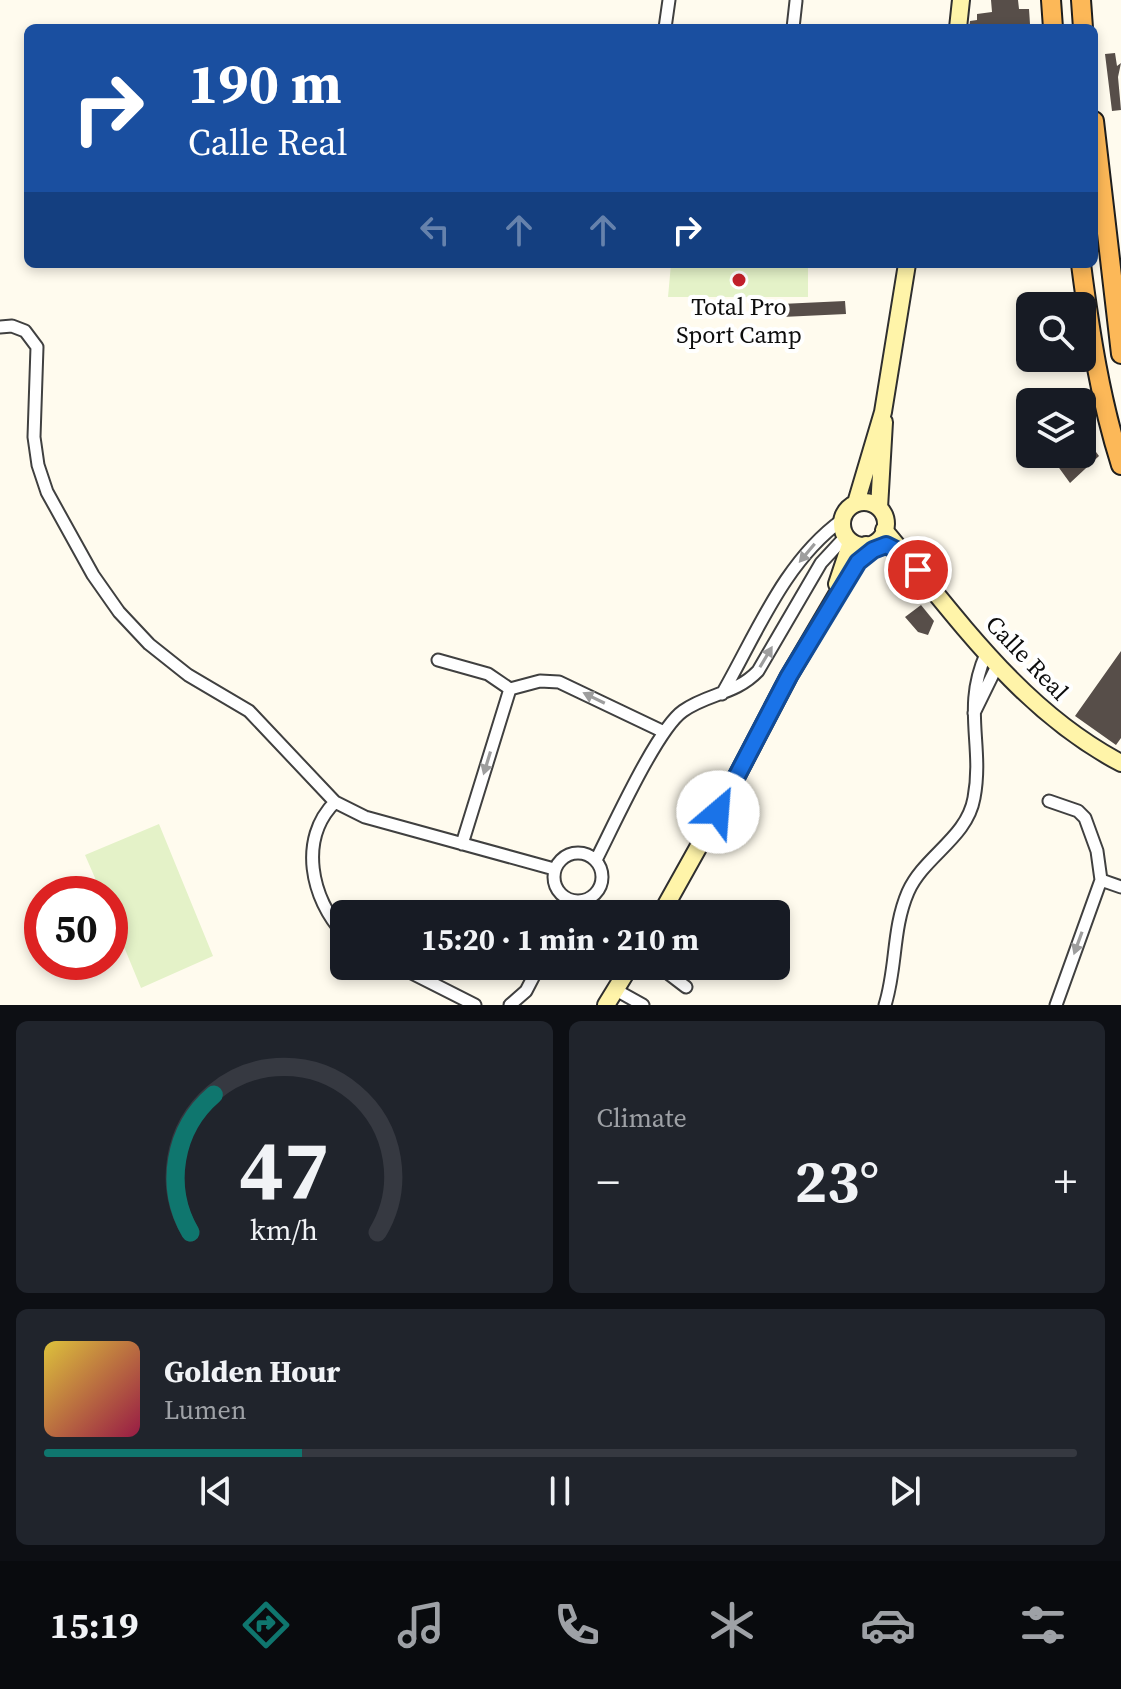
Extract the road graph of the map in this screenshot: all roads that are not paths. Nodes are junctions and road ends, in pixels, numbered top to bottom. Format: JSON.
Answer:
{"nodes":[{"id":1,"x":669,"y":0,"type":"edge"},
{"id":2,"x":961,"y":0,"type":"edge"},
{"id":3,"x":1051,"y":0,"type":"edge"},
{"id":4,"x":1081,"y":0,"type":"edge"},
{"id":5,"x":796,"y":1,"type":"edge"},
{"id":6,"x":666,"y":24,"type":"edge"},
{"id":7,"x":793,"y":24,"type":"edge"},
{"id":8,"x":958,"y":24,"type":"edge"},
{"id":9,"x":1053,"y":24,"type":"edge"},
{"id":10,"x":1083,"y":24,"type":"edge"},
{"id":11,"x":1098,"y":156,"type":"edge"},
{"id":12,"x":906,"y":268,"type":"edge"},
{"id":13,"x":1081,"y":268,"type":"edge"},
{"id":14,"x":0,"y":327,"type":"edge"},
{"id":15,"x":1121,"y":354,"type":"edge"},
{"id":16,"x":883,"y":412,"type":"junction"},
{"id":17,"x":1121,"y":465,"type":"edge"},
{"id":18,"x":856,"y":503,"type":"junction"},
{"id":19,"x":879,"y":508,"type":"junction"},
{"id":20,"x":884,"y":530,"type":"junction"},
{"id":21,"x":851,"y":536,"type":"junction"},
{"id":22,"x":904,"y":554,"type":"junction"},
{"id":23,"x":858,"y":562,"type":"junction"},
{"id":24,"x":829,"y":608,"type":"junction"},
{"id":25,"x":438,"y":660,"type":"dead end"},
{"id":26,"x":992,"y":660,"type":"junction"},
{"id":27,"x":510,"y":689,"type":"junction"},
{"id":28,"x":722,"y":694,"type":"junction"},
{"id":29,"x":664,"y":732,"type":"junction"},
{"id":30,"x":1121,"y":763,"type":"edge"},
{"id":31,"x":1049,"y":801,"type":"dead end"},
{"id":32,"x":335,"y":802,"type":"junction"},
{"id":33,"x":462,"y":844,"type":"junction"},
{"id":34,"x":596,"y":860,"type":"junction"},
{"id":35,"x":554,"y":869,"type":"junction"},
{"id":36,"x":1101,"y":880,"type":"junction"},
{"id":37,"x":1121,"y":887,"type":"edge"},
{"id":38,"x":572,"y":900,"type":"edge"},
{"id":39,"x":580,"y":900,"type":"edge"},
{"id":40,"x":669,"y":900,"type":"edge"},
{"id":41,"x":330,"y":913,"type":"edge"},
{"id":42,"x":426,"y":980,"type":"edge"},
{"id":43,"x":531,"y":980,"type":"edge"},
{"id":44,"x":622,"y":980,"type":"edge"},
{"id":45,"x":677,"y":980,"type":"edge"},
{"id":46,"x":686,"y":987,"type":"dead end"},
{"id":47,"x":616,"y":990,"type":"junction"},
{"id":48,"x":475,"y":1005,"type":"edge"},
{"id":49,"x":510,"y":1005,"type":"edge"},
{"id":50,"x":606,"y":1005,"type":"edge"},
{"id":51,"x":643,"y":1005,"type":"edge"},
{"id":52,"x":885,"y":1005,"type":"edge"},
{"id":53,"x":1056,"y":1005,"type":"edge"}],
"edges":[{"from":1,"to":6,"type":"street"},
{"from":2,"to":8,"type":"main road"},
{"from":3,"to":9,"type":"highway"},
{"from":4,"to":10,"type":"highway"},
{"from":5,"to":7,"type":"street"},
{"from":11,"to":15,"type":"highway"},
{"from":12,"to":16,"type":"main road"},
{"from":13,"to":17,"type":"highway"},
{"from":14,"to":32,"type":"street"},
{"from":16,"to":18,"type":"main road"},
{"from":16,"to":19,"type":"main road"},
{"from":18,"to":19,"type":"main road"},
{"from":18,"to":21,"type":"main road"},
{"from":19,"to":20,"type":"main road"},
{"from":20,"to":21,"type":"main road"},
{"from":20,"to":22,"type":"main road","name":"Calle Real"},
{"from":21,"to":23,"type":"main road"},
{"from":21,"to":24,"type":"main road"},
{"from":28,"to":21,"type":"street","one_way":true},
{"from":21,"to":28,"type":"street","one_way":true},
{"from":22,"to":23,"type":"main road"},
{"from":22,"to":26,"type":"main road","name":"Calle Real"},
{"from":23,"to":24,"type":"main road"},
{"from":24,"to":40,"type":"main road"},
{"from":25,"to":27,"type":"street"},
{"from":26,"to":30,"type":"main road","name":"Calle Real"},
{"from":26,"to":52,"type":"street"},
{"from":29,"to":27,"type":"street","one_way":true},
{"from":27,"to":33,"type":"street","one_way":true},
{"from":28,"to":29,"type":"street"},
{"from":29,"to":34,"type":"street"},
{"from":31,"to":36,"type":"street"},
{"from":32,"to":33,"type":"street"},
{"from":32,"to":41,"type":"street"},
{"from":33,"to":35,"type":"street"},
{"from":34,"to":35,"type":"street"},
{"from":34,"to":39,"type":"street"},
{"from":35,"to":38,"type":"street"},
{"from":36,"to":37,"type":"street"},
{"from":36,"to":53,"type":"street","one_way":true},
{"from":42,"to":48,"type":"street"},
{"from":43,"to":49,"type":"street"},
{"from":44,"to":47,"type":"main road"},
{"from":45,"to":46,"type":"street"},
{"from":47,"to":50,"type":"main road"},
{"from":47,"to":51,"type":"street"}]}
